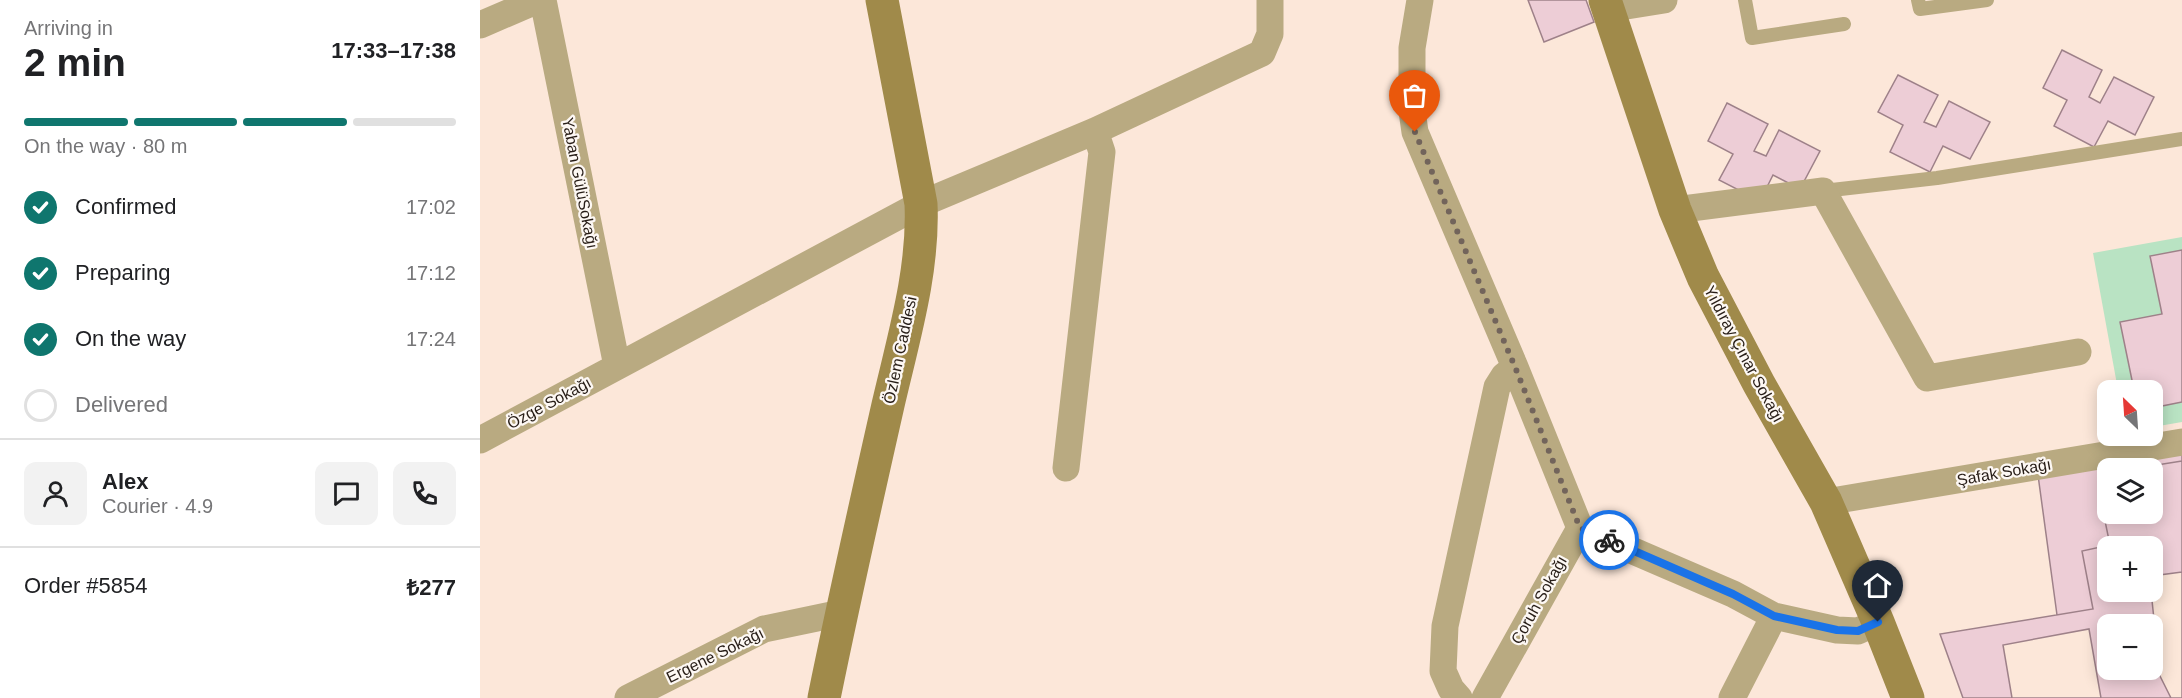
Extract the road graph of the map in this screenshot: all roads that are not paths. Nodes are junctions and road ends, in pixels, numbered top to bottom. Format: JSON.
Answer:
{"nodes":[{"id":1,"x":538,"y":0,"type":"edge"},
{"id":2,"x":543,"y":0,"type":"edge"},
{"id":3,"x":882,"y":0,"type":"edge"},
{"id":4,"x":1270,"y":0,"type":"edge"},
{"id":5,"x":1420,"y":0,"type":"edge"},
{"id":6,"x":1664,"y":0,"type":"edge"},
{"id":7,"x":1745,"y":0,"type":"edge"},
{"id":8,"x":1918,"y":0,"type":"edge"},
{"id":9,"x":1987,"y":0,"type":"edge"},
{"id":10,"x":1606,"y":5,"type":"edge"},
{"id":11,"x":1844,"y":24,"type":"dead end"},
{"id":12,"x":480,"y":26,"type":"edge"},
{"id":13,"x":1095,"y":131,"type":"junction"},
{"id":14,"x":2182,"y":139,"type":"edge"},
{"id":15,"x":1823,"y":191,"type":"junction"},
{"id":16,"x":921,"y":204,"type":"junction"},
{"id":17,"x":1675,"y":210,"type":"junction"},
{"id":18,"x":2078,"y":352,"type":"dead end"},
{"id":19,"x":617,"y":366,"type":"junction"},
{"id":20,"x":1515,"y":367,"type":"junction"},
{"id":21,"x":480,"y":440,"type":"edge"},
{"id":22,"x":2182,"y":442,"type":"edge"},
{"id":23,"x":1066,"y":468,"type":"dead end"},
{"id":24,"x":1826,"y":502,"type":"junction"},
{"id":25,"x":1580,"y":528,"type":"junction"},
{"id":26,"x":841,"y":613,"type":"junction"},
{"id":27,"x":1774,"y":616,"type":"junction"},
{"id":28,"x":1878,"y":622,"type":"junction"},
{"id":29,"x":628,"y":698,"type":"edge"},
{"id":30,"x":824,"y":698,"type":"edge"},
{"id":31,"x":1459,"y":698,"type":"edge"},
{"id":32,"x":1485,"y":698,"type":"edge"},
{"id":33,"x":1732,"y":698,"type":"edge"},
{"id":34,"x":1908,"y":698,"type":"edge"}],
"edges":[{"from":1,"to":12,"type":"street"},
{"from":2,"to":19,"type":"street","name":"Yaban GülüSokağı"},
{"from":3,"to":16,"type":"street","name":"Özlem Caddesi"},
{"from":4,"to":13,"type":"street","name":"Özge Sokağı"},
{"from":5,"to":20,"type":"street"},
{"from":6,"to":10,"type":"street"},
{"from":7,"to":11,"type":"lane"},
{"from":8,"to":9,"type":"lane"},
{"from":10,"to":17,"type":"street","name":"Yıldıray Çınar Sokağı"},
{"from":13,"to":16,"type":"street","name":"Özge Sokağı"},
{"from":13,"to":23,"type":"street"},
{"from":14,"to":15,"type":"lane"},
{"from":15,"to":17,"type":"street"},
{"from":15,"to":18,"type":"street"},
{"from":16,"to":19,"type":"street","name":"Özge Sokağı"},
{"from":16,"to":26,"type":"street","name":"Özlem Caddesi"},
{"from":17,"to":24,"type":"street","name":"Yıldıray Çınar Sokağı"},
{"from":19,"to":21,"type":"street","name":"Özge Sokağı"},
{"from":20,"to":25,"type":"street"},
{"from":20,"to":31,"type":"street"},
{"from":22,"to":24,"type":"street","name":"Şafak Sokağı"},
{"from":24,"to":28,"type":"street","name":"Yıldıray Çınar Sokağı"},
{"from":25,"to":27,"type":"street"},
{"from":25,"to":32,"type":"street","name":"Çoruh Sokağı"},
{"from":26,"to":29,"type":"street","name":"Ergene Sokağı"},
{"from":26,"to":30,"type":"street","name":"Özlem Caddesi"},
{"from":27,"to":28,"type":"street"},
{"from":27,"to":33,"type":"street"},
{"from":28,"to":34,"type":"street","name":"Yıldıray Çınar Sokağı"}]}
